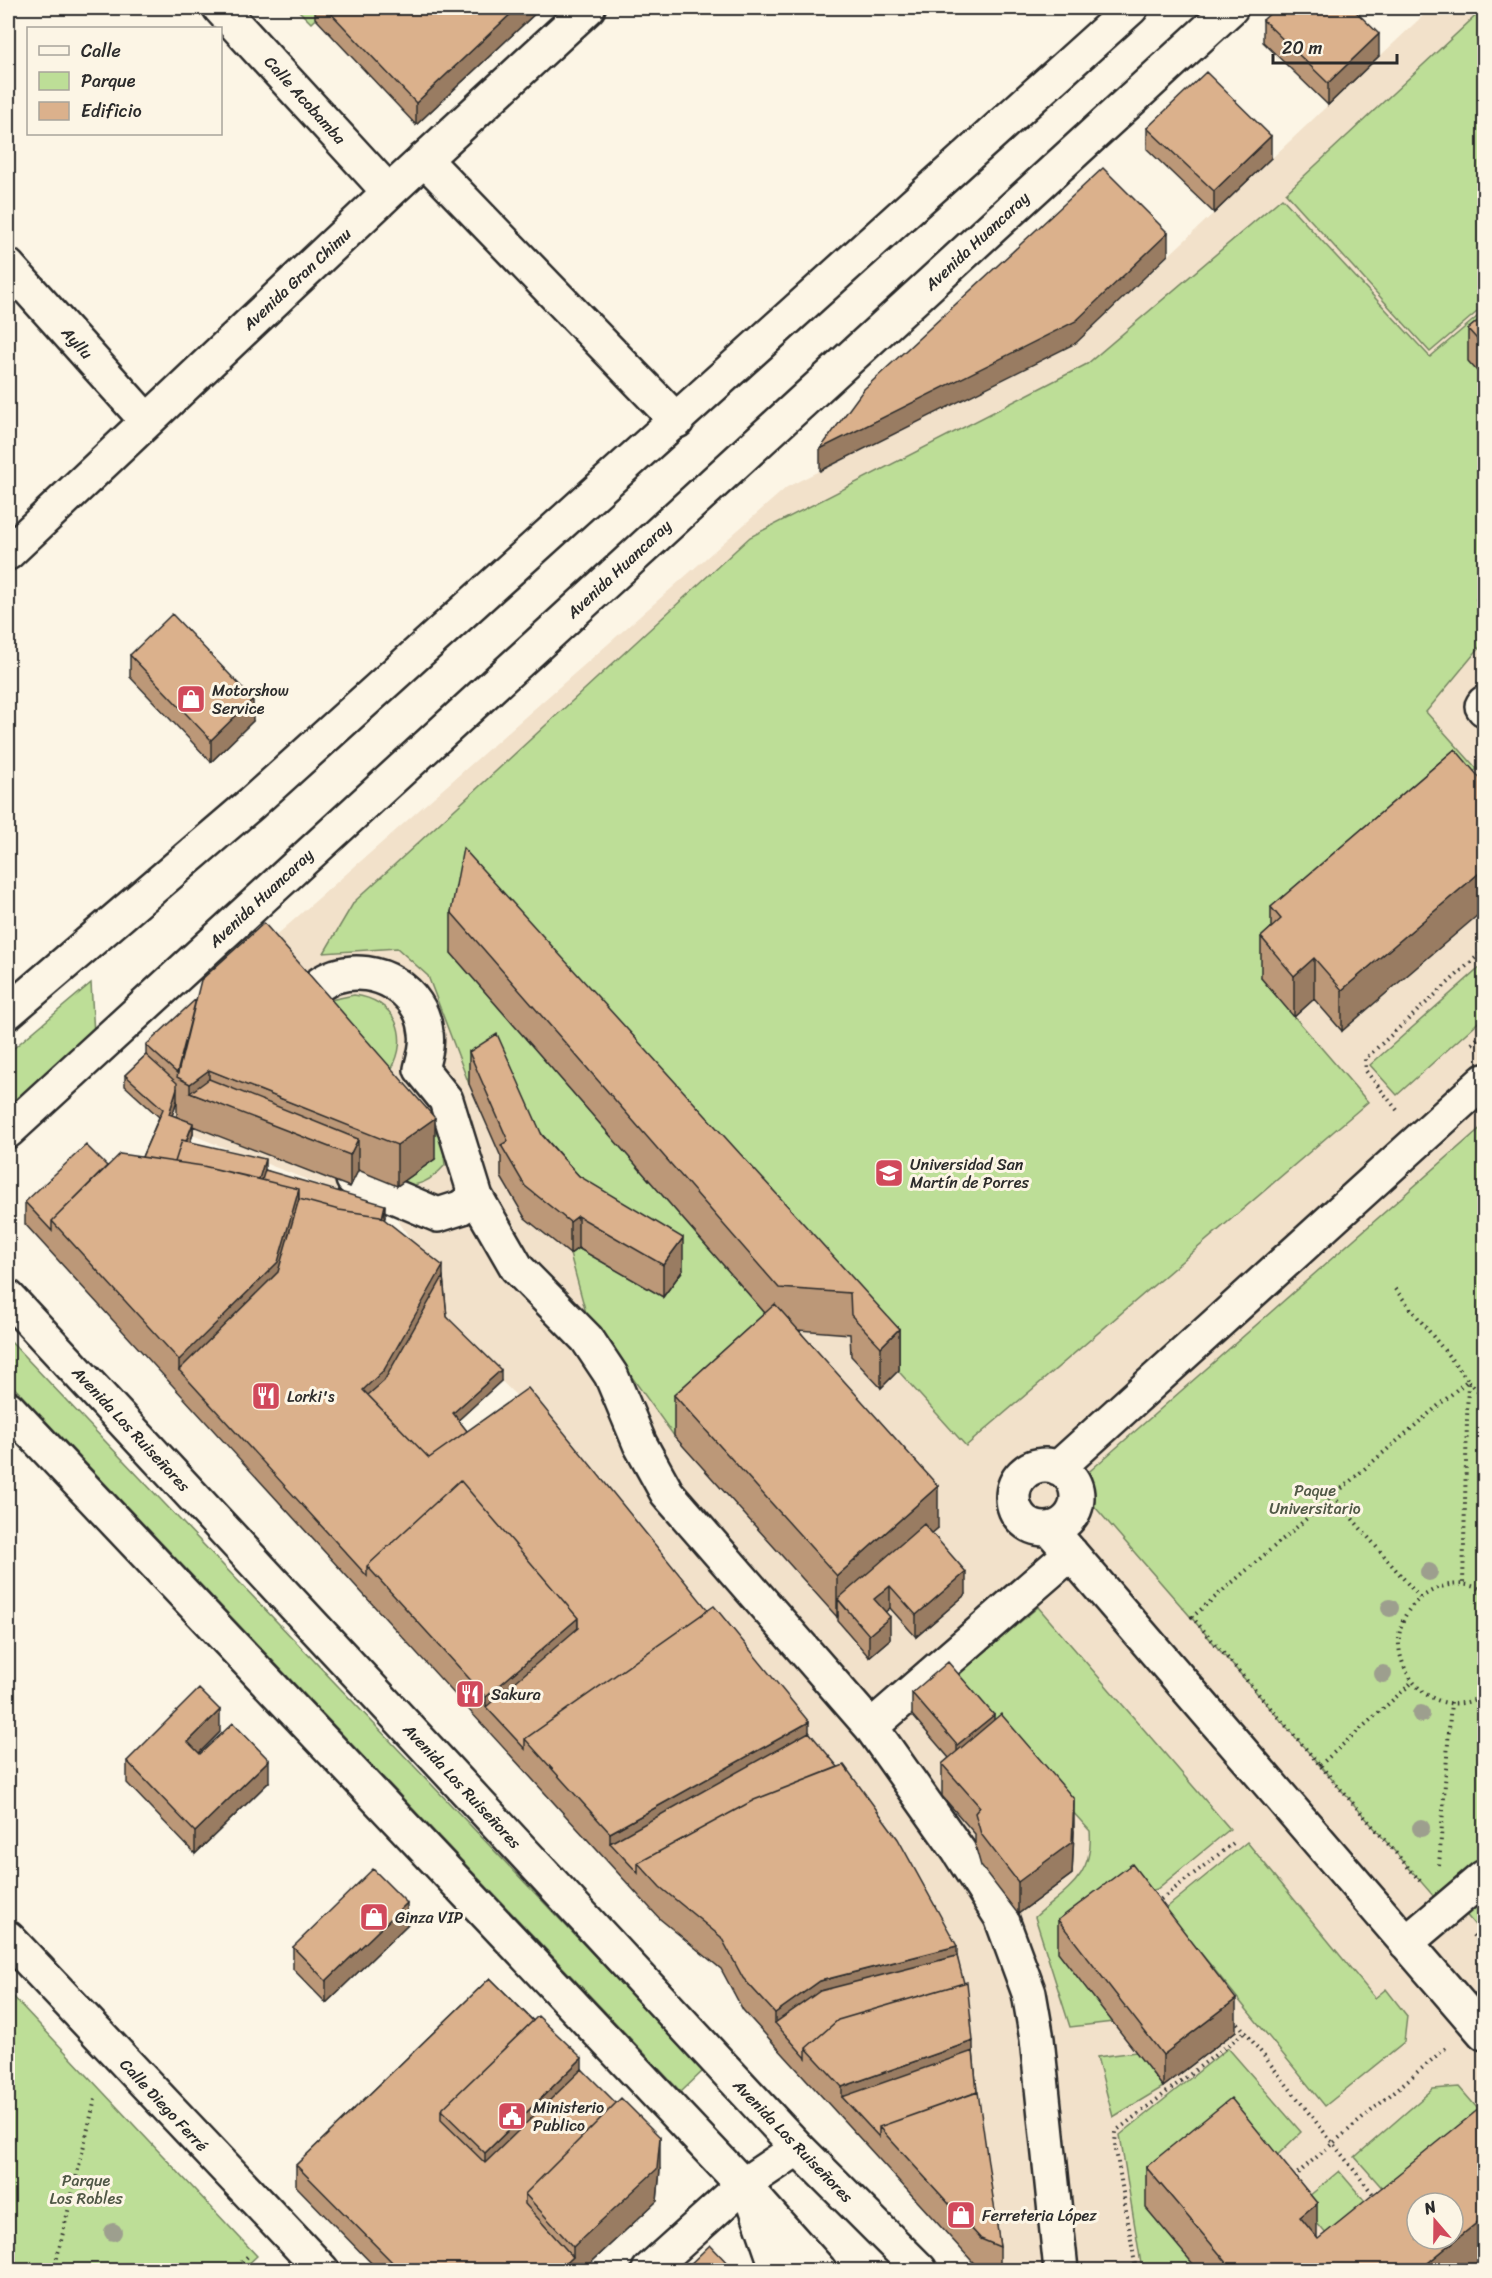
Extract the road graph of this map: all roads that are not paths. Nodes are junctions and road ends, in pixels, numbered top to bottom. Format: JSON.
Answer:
{"nodes":[{"id":1,"x":220,"y":8,"type":"edge"},
{"id":2,"x":588,"y":8,"type":"edge"},
{"id":3,"x":1131,"y":8,"type":"edge"},
{"id":4,"x":1231,"y":8,"type":"edge"},
{"id":5,"x":424,"y":159,"type":"junction"},
{"id":6,"x":389,"y":192,"type":"junction"},
{"id":7,"x":8,"y":266,"type":"edge"},
{"id":8,"x":147,"y":421,"type":"junction"},
{"id":9,"x":677,"y":421,"type":"junction"},
{"id":10,"x":8,"y":553,"type":"edge"},
{"id":11,"x":1485,"y":703,"type":"edge"},
{"id":12,"x":1485,"y":709,"type":"edge"},
{"id":13,"x":56,"y":972,"type":"junction"},
{"id":14,"x":8,"y":991,"type":"edge"},
{"id":15,"x":297,"y":1002,"type":"edge"},
{"id":16,"x":8,"y":1012,"type":"edge"},
{"id":17,"x":1485,"y":1081,"type":"edge"},
{"id":18,"x":8,"y":1131,"type":"edge"},
{"id":19,"x":353,"y":1179,"type":"edge"},
{"id":20,"x":476,"y":1197,"type":"junction"},
{"id":21,"x":8,"y":1297,"type":"edge"},
{"id":22,"x":8,"y":1408,"type":"edge"},
{"id":23,"x":1058,"y":1468,"type":"junction"},
{"id":24,"x":1061,"y":1541,"type":"junction"},
{"id":25,"x":871,"y":1727,"type":"junction"},
{"id":26,"x":1485,"y":1877,"type":"edge"},
{"id":27,"x":8,"y":1938,"type":"edge"},
{"id":28,"x":1406,"y":1943,"type":"junction"},
{"id":29,"x":1485,"y":2034,"type":"edge"},
{"id":30,"x":798,"y":2148,"type":"junction"},
{"id":31,"x":747,"y":2190,"type":"junction"},
{"id":32,"x":322,"y":2271,"type":"edge"},
{"id":33,"x":649,"y":2271,"type":"edge"},
{"id":34,"x":778,"y":2271,"type":"edge"},
{"id":35,"x":819,"y":2271,"type":"edge"},
{"id":36,"x":920,"y":2271,"type":"edge"},
{"id":37,"x":1061,"y":2271,"type":"edge"}],
"edges":[{"from":1,"to":6,"type":"main road","name":"Calle Acobamba"},
{"from":2,"to":5,"type":"main road","name":"Avenida Gran Chimu"},
{"from":3,"to":9,"type":"main road"},
{"from":4,"to":18,"type":"main road","name":"Avenida Huancaray"},
{"from":5,"to":6,"type":"main road","name":"Avenida Gran Chimu"},
{"from":5,"to":9,"type":"main road"},
{"from":6,"to":8,"type":"main road","name":"Avenida Gran Chimu"},
{"from":7,"to":8,"type":"main road","name":"Ayllu"},
{"from":8,"to":10,"type":"main road","name":"Avenida Gran Chimu"},
{"from":9,"to":13,"type":"main road"},
{"from":11,"to":12,"type":"main road"},
{"from":13,"to":14,"type":"main road"},
{"from":13,"to":16,"type":"main road"},
{"from":15,"to":20,"type":"main road"},
{"from":17,"to":23,"type":"main road"},
{"from":19,"to":20,"type":"main road"},
{"from":20,"to":25,"type":"main road"},
{"from":21,"to":30,"type":"main road","name":"Avenida Los Ruiseñores"},
{"from":22,"to":31,"type":"main road"},
{"from":23,"to":24,"type":"main road"},
{"from":23,"to":24,"type":"main road"},
{"from":24,"to":25,"type":"main road"},
{"from":24,"to":28,"type":"main road"},
{"from":25,"to":37,"type":"main road"},
{"from":26,"to":28,"type":"main road"},
{"from":27,"to":32,"type":"main road","name":"Calle Diego Ferré"},
{"from":28,"to":29,"type":"main road"},
{"from":30,"to":31,"type":"main road"},
{"from":30,"to":36,"type":"main road","name":"Avenida Los Ruiseñores"},
{"from":31,"to":33,"type":"main road"},
{"from":31,"to":34,"type":"main road"},
{"from":31,"to":35,"type":"main road"}]}
